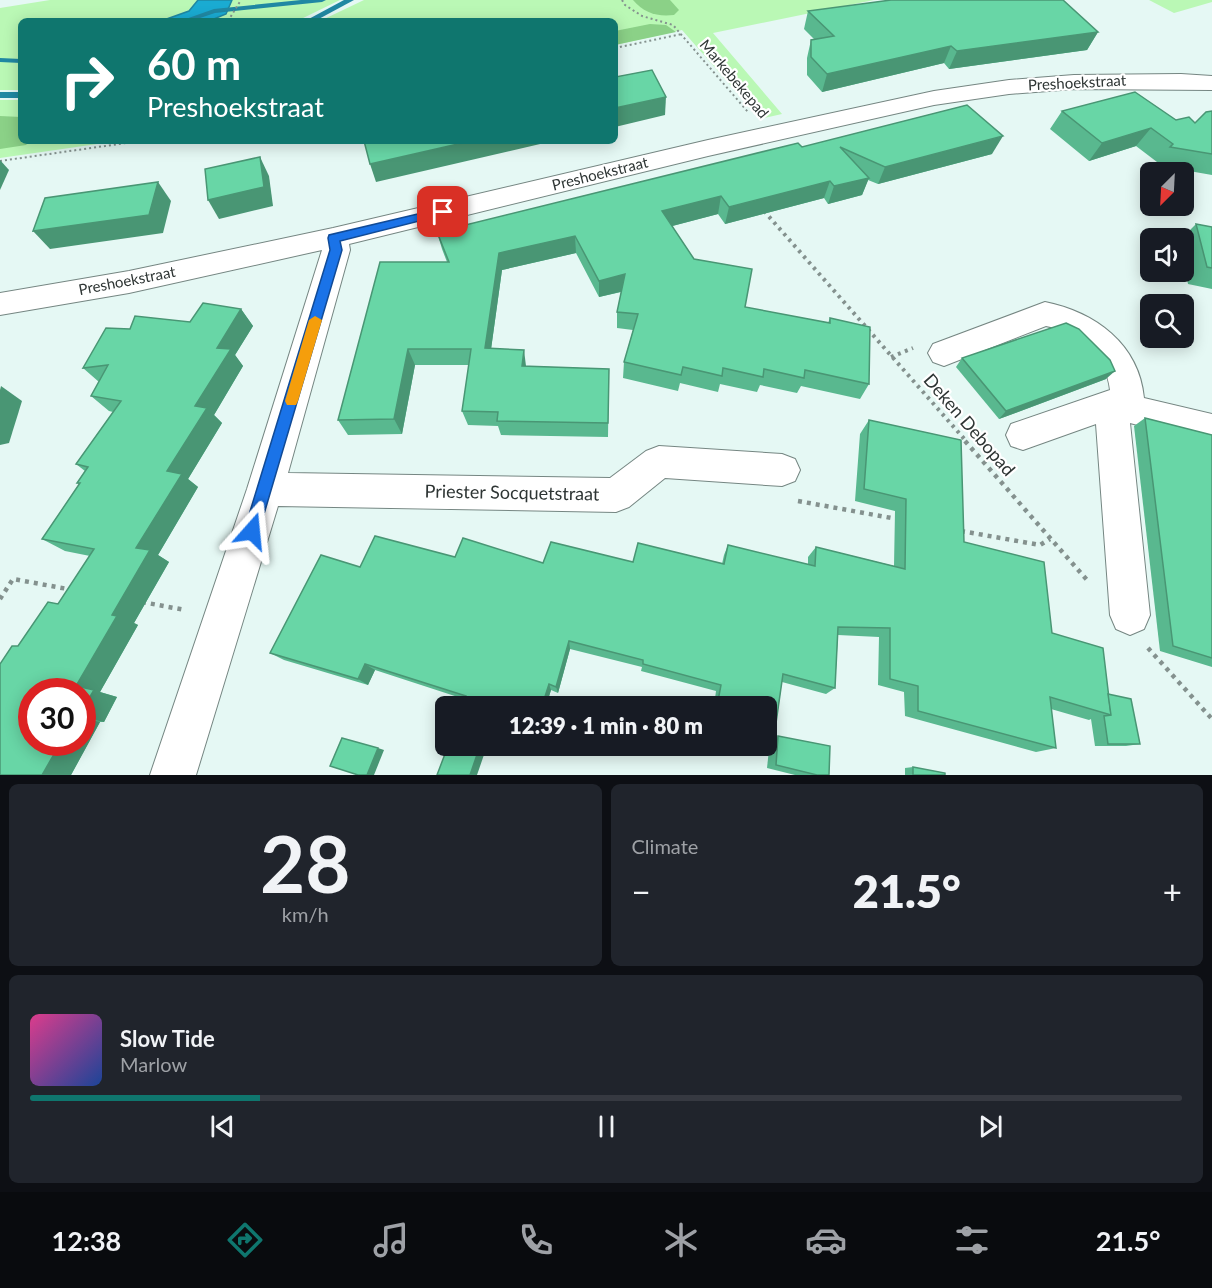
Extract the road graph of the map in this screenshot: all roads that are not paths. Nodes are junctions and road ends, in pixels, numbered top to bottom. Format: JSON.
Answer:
{"nodes":[{"id":1,"x":1210,"y":82,"type":"edge"},
{"id":2,"x":333,"y":238,"type":"junction"},
{"id":3,"x":0,"y":304,"type":"edge"},
{"id":4,"x":944,"y":353,"type":"dead end"},
{"id":5,"x":1119,"y":406,"type":"junction"},
{"id":6,"x":1212,"y":429,"type":"edge"},
{"id":7,"x":1023,"y":435,"type":"dead end"},
{"id":8,"x":782,"y":470,"type":"road end"},
{"id":9,"x":265,"y":489,"type":"junction"},
{"id":10,"x":1135,"y":627,"type":"road end"},
{"id":11,"x":173,"y":775,"type":"edge"}],
"edges":[{"from":1,"to":2,"type":"street","name":"Preshoekstraat"},
{"from":2,"to":3,"type":"street","name":"Preshoekstraat"},
{"from":2,"to":9,"type":"street"},
{"from":4,"to":5,"type":"street"},
{"from":5,"to":6,"type":"street"},
{"from":5,"to":7,"type":"street"},
{"from":5,"to":10,"type":"street"},
{"from":8,"to":9,"type":"street","name":"Priester Socquetstraat"},
{"from":9,"to":11,"type":"street"}]}
